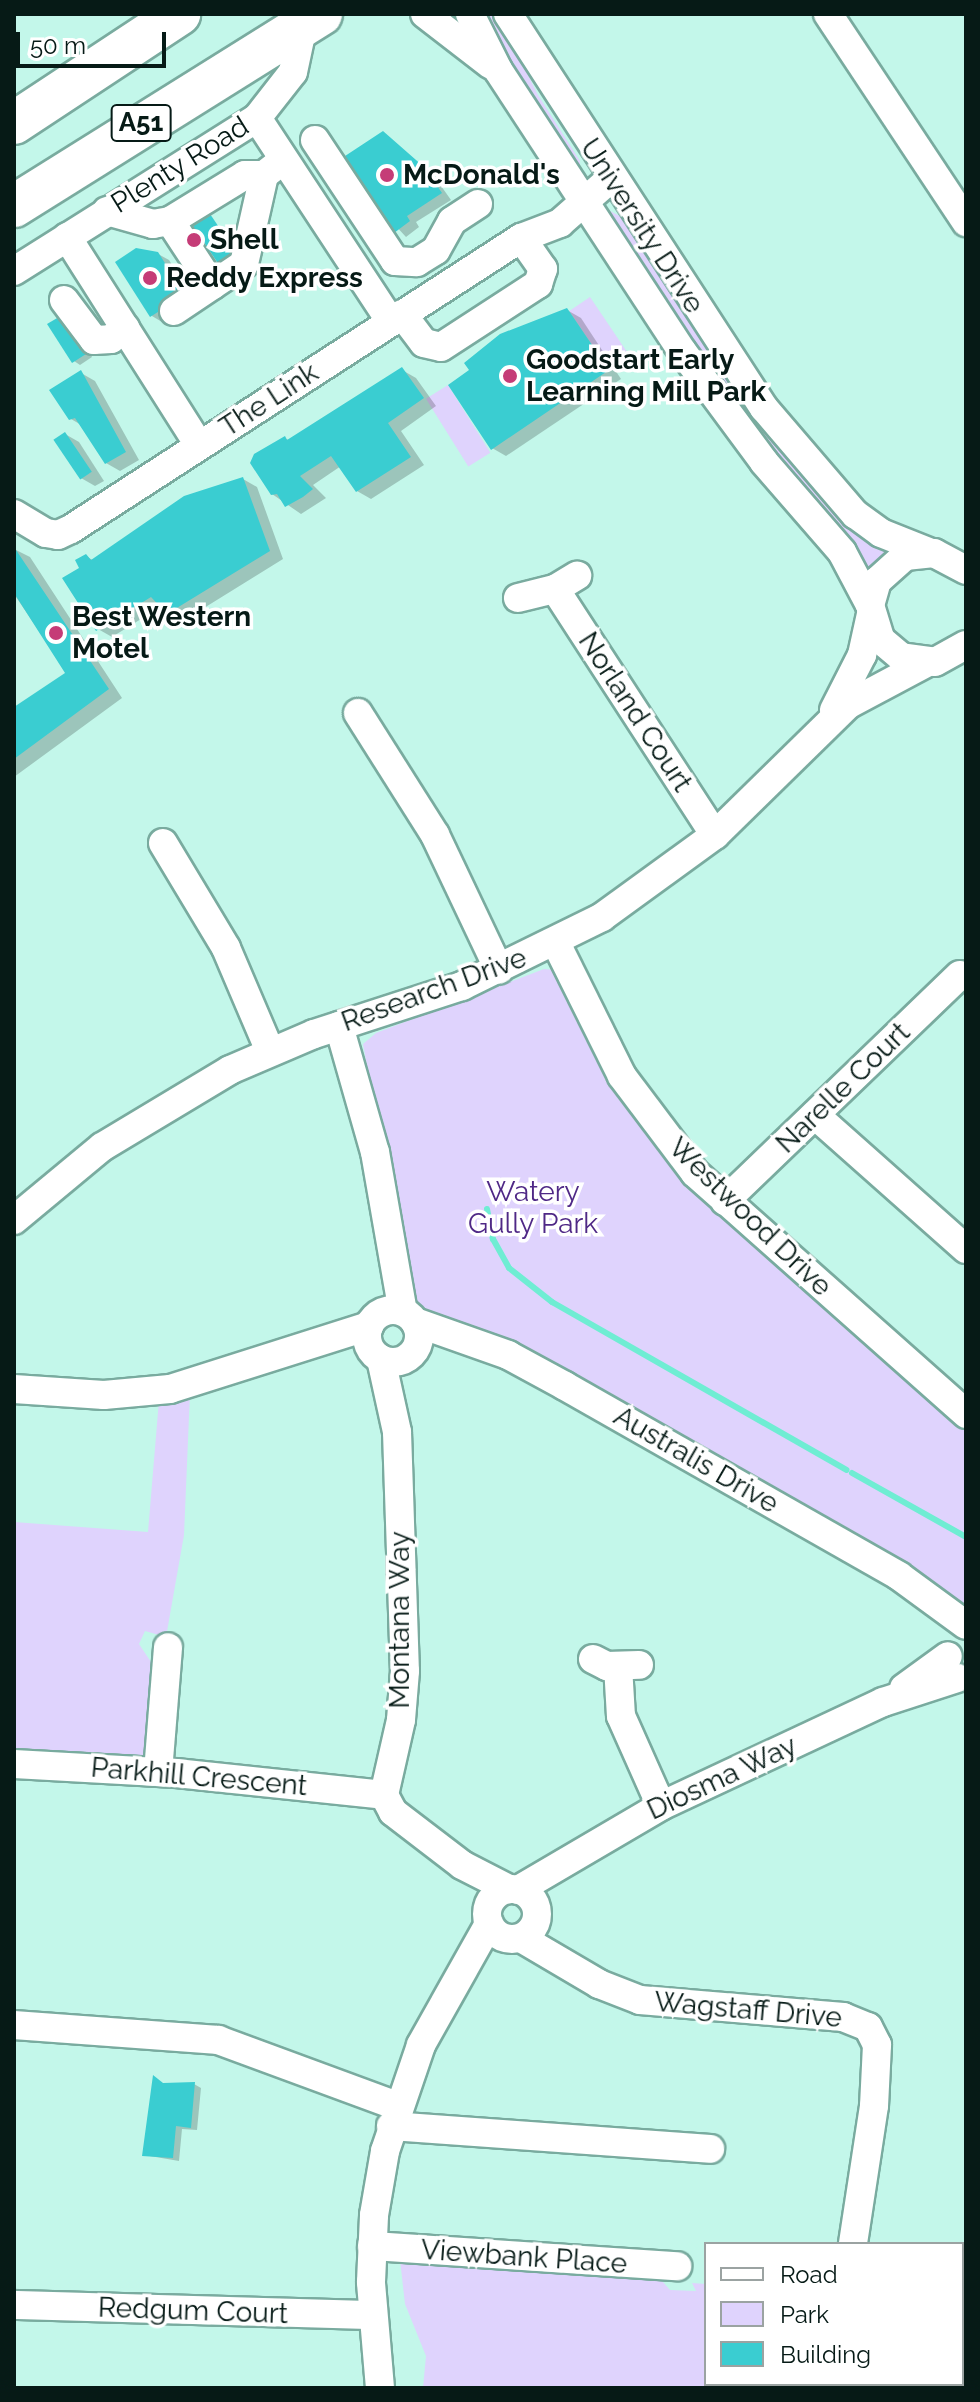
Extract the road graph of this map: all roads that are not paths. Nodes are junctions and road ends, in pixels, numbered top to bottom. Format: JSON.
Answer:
{"nodes":[{"id":1,"x":179,"y":14,"type":"edge"},
{"id":2,"x":425,"y":14,"type":"edge"},
{"id":3,"x":470,"y":14,"type":"edge"},
{"id":4,"x":508,"y":14,"type":"edge"},
{"id":5,"x":828,"y":14,"type":"edge"},
{"id":6,"x":312,"y":20,"type":"edge"},
{"id":7,"x":498,"y":70,"type":"junction"},
{"id":8,"x":14,"y":123,"type":"edge"},
{"id":9,"x":249,"y":123,"type":"junction"},
{"id":10,"x":315,"y":140,"type":"dead end"},
{"id":11,"x":264,"y":170,"type":"junction"},
{"id":12,"x":610,"y":179,"type":"junction"},
{"id":13,"x":582,"y":197,"type":"junction"},
{"id":14,"x":478,"y":204,"type":"dead end"},
{"id":15,"x":14,"y":206,"type":"edge"},
{"id":16,"x":107,"y":211,"type":"junction"},
{"id":17,"x":170,"y":221,"type":"junction"},
{"id":18,"x":966,"y":222,"type":"edge"},
{"id":19,"x":67,"y":237,"type":"junction"},
{"id":20,"x":521,"y":238,"type":"junction"},
{"id":21,"x":14,"y":271,"type":"edge"},
{"id":22,"x":212,"y":285,"type":"junction"},
{"id":23,"x":64,"y":300,"type":"dead end"},
{"id":24,"x":174,"y":311,"type":"dead end"},
{"id":25,"x":396,"y":318,"type":"junction"},
{"id":26,"x":125,"y":328,"type":"junction"},
{"id":27,"x":199,"y":445,"type":"junction"},
{"id":28,"x":14,"y":514,"type":"edge"},
{"id":29,"x":966,"y":538,"type":"edge"},
{"id":30,"x":932,"y":552,"type":"junction"},
{"id":31,"x":966,"y":570,"type":"edge"},
{"id":32,"x":518,"y":598,"type":"dead end"},
{"id":33,"x":870,"y":610,"type":"junction"},
{"id":34,"x":966,"y":645,"type":"edge"},
{"id":35,"x":932,"y":662,"type":"junction"},
{"id":36,"x":966,"y":669,"type":"edge"},
{"id":37,"x":358,"y":713,"type":"dead end"},
{"id":38,"x":828,"y":722,"type":"junction"},
{"id":39,"x":715,"y":835,"type":"junction"},
{"id":40,"x":163,"y":843,"type":"dead end"},
{"id":41,"x":556,"y":943,"type":"junction"},
{"id":42,"x":499,"y":970,"type":"junction"},
{"id":43,"x":960,"y":975,"type":"dead end"},
{"id":44,"x":339,"y":1026,"type":"junction"},
{"id":45,"x":270,"y":1051,"type":"junction"},
{"id":46,"x":815,"y":1115,"type":"junction"},
{"id":47,"x":725,"y":1201,"type":"junction"},
{"id":48,"x":14,"y":1220,"type":"edge"},
{"id":49,"x":966,"y":1249,"type":"edge"},
{"id":50,"x":393,"y":1336,"type":"junction"},
{"id":51,"x":14,"y":1389,"type":"edge"},
{"id":52,"x":964,"y":1407,"type":"edge"},
{"id":53,"x":165,"y":1644,"type":"dead end"},
{"id":54,"x":959,"y":1654,"type":"edge"},
{"id":55,"x":617,"y":1664,"type":"dead end"},
{"id":56,"x":14,"y":1764,"type":"edge"},
{"id":57,"x":158,"y":1772,"type":"junction"},
{"id":58,"x":384,"y":1795,"type":"junction"},
{"id":59,"x":661,"y":1806,"type":"junction"},
{"id":60,"x":512,"y":1914,"type":"junction"},
{"id":61,"x":14,"y":2025,"type":"edge"},
{"id":62,"x":394,"y":2116,"type":"junction"},
{"id":63,"x":710,"y":2149,"type":"dead end"},
{"id":64,"x":853,"y":2242,"type":"edge"},
{"id":65,"x":372,"y":2246,"type":"junction"},
{"id":66,"x":679,"y":2267,"type":"dead end"},
{"id":67,"x":14,"y":2305,"type":"edge"},
{"id":68,"x":372,"y":2315,"type":"junction"},
{"id":69,"x":380,"y":2388,"type":"edge"}],
"edges":[{"from":1,"to":8,"type":"highway","number":"A51"},
{"from":2,"to":7,"type":"street","name":"University Drive"},
{"from":3,"to":7,"type":"street","name":"University Drive"},
{"from":4,"to":12,"type":"street","name":"University Drive"},
{"from":5,"to":18,"type":"street"},
{"from":6,"to":9,"type":"street","name":"Plenty Road"},
{"from":6,"to":15,"type":"highway","name":"Plenty Road","number":"A51"},
{"from":7,"to":13,"type":"street","name":"University Drive"},
{"from":9,"to":11,"type":"street"},
{"from":9,"to":11,"type":"street"},
{"from":9,"to":16,"type":"street","name":"Plenty Road"},
{"from":10,"to":14,"type":"street"},
{"from":11,"to":17,"type":"street"},
{"from":11,"to":22,"type":"street"},
{"from":11,"to":25,"type":"street"},
{"from":12,"to":13,"type":"street","name":"The Link"},
{"from":12,"to":30,"type":"street","name":"University Drive"},
{"from":13,"to":20,"type":"street","name":"The Link"},
{"from":13,"to":33,"type":"street","name":"University Drive"},
{"from":16,"to":17,"type":"street"},
{"from":16,"to":19,"type":"street","name":"Plenty Road"},
{"from":17,"to":22,"type":"street"},
{"from":19,"to":21,"type":"street","name":"Plenty Road"},
{"from":19,"to":26,"type":"street"},
{"from":20,"to":25,"type":"street","name":"The Link"},
{"from":20,"to":25,"type":"street"},
{"from":22,"to":24,"type":"street"},
{"from":23,"to":26,"type":"street"},
{"from":25,"to":27,"type":"street","name":"The Link"},
{"from":26,"to":27,"type":"street"},
{"from":27,"to":28,"type":"street","name":"The Link"},
{"from":29,"to":30,"type":"street","name":"Research Drive"},
{"from":30,"to":31,"type":"street","name":"University Drive"},
{"from":30,"to":33,"type":"street","name":"Research Drive"},
{"from":32,"to":39,"type":"street","name":"Norland Court"},
{"from":33,"to":35,"type":"street","name":"University Drive"},
{"from":33,"to":38,"type":"street","name":"Research Drive"},
{"from":34,"to":35,"type":"street","name":"Research Drive"},
{"from":35,"to":36,"type":"street"},
{"from":35,"to":38,"type":"street","name":"Research Drive"},
{"from":37,"to":42,"type":"street"},
{"from":38,"to":39,"type":"street","name":"Research Drive"},
{"from":39,"to":41,"type":"street","name":"Research Drive"},
{"from":40,"to":45,"type":"street"},
{"from":41,"to":42,"type":"street","name":"Research Drive"},
{"from":41,"to":47,"type":"street","name":"Westwood Drive"},
{"from":42,"to":44,"type":"street","name":"Research Drive"},
{"from":43,"to":46,"type":"street","name":"Narelle Court"},
{"from":44,"to":45,"type":"street","name":"Research Drive"},
{"from":44,"to":50,"type":"street","name":"Montana Way"},
{"from":45,"to":48,"type":"street","name":"Research Drive"},
{"from":46,"to":47,"type":"street","name":"Narelle Court"},
{"from":46,"to":49,"type":"street"},
{"from":47,"to":52,"type":"street","name":"Westwood Drive"},
{"from":50,"to":51,"type":"street"},
{"from":50,"to":54,"type":"street","name":"Australis Drive"},
{"from":50,"to":58,"type":"street","name":"Montana Way"},
{"from":53,"to":57,"type":"street"},
{"from":54,"to":59,"type":"street","name":"Diosma Way"},
{"from":55,"to":59,"type":"street"},
{"from":56,"to":57,"type":"street","name":"Parkhill Crescent"},
{"from":57,"to":58,"type":"street","name":"Parkhill Crescent"},
{"from":58,"to":60,"type":"street"},
{"from":59,"to":60,"type":"street","name":"Diosma Way"},
{"from":60,"to":62,"type":"street"},
{"from":60,"to":64,"type":"street","name":"Wagstaff Drive"},
{"from":61,"to":62,"type":"street"},
{"from":62,"to":63,"type":"street"},
{"from":62,"to":65,"type":"street"},
{"from":65,"to":66,"type":"street","name":"Viewbank Place"},
{"from":65,"to":68,"type":"street"},
{"from":67,"to":68,"type":"street","name":"Redgum Court"},
{"from":68,"to":69,"type":"street"}]}
